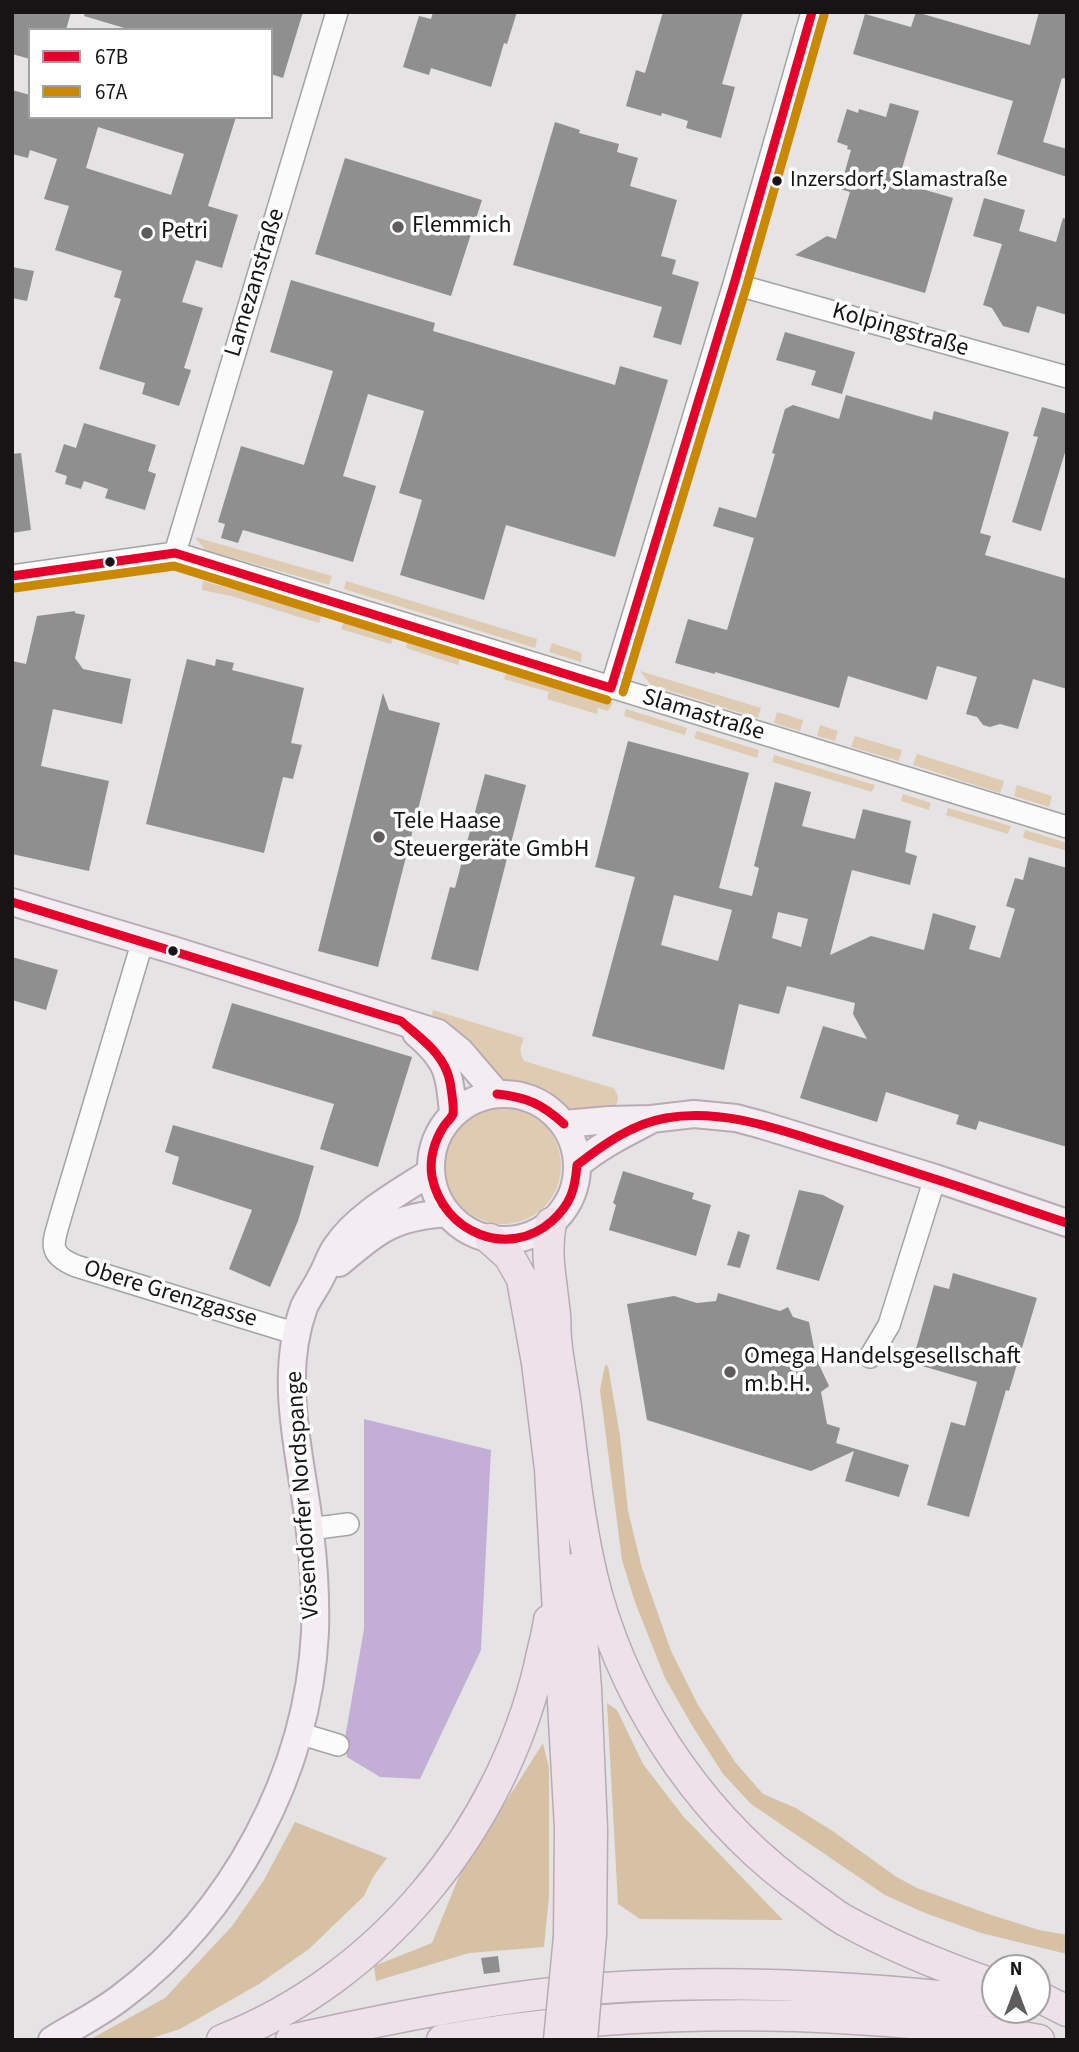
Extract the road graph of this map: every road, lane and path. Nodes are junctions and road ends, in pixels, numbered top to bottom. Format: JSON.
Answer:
{"nodes":[{"id":1,"x":337,"y":12,"type":"edge"},
{"id":2,"x":812,"y":12,"type":"edge"},
{"id":3,"x":734,"y":284,"type":"junction"},
{"id":4,"x":1067,"y":377,"type":"edge"},
{"id":5,"x":174,"y":553,"type":"junction"},
{"id":6,"x":12,"y":576,"type":"edge"},
{"id":7,"x":611,"y":688,"type":"junction"},
{"id":8,"x":1067,"y":827,"type":"edge"},
{"id":9,"x":12,"y":902,"type":"edge"},
{"id":10,"x":143,"y":940,"type":"junction"},
{"id":11,"x":401,"y":1021,"type":"junction"},
{"id":12,"x":497,"y":1094,"type":"junction"},
{"id":13,"x":453,"y":1114,"type":"junction"},
{"id":14,"x":651,"y":1119,"type":"junction"},
{"id":15,"x":564,"y":1124,"type":"junction"},
{"id":16,"x":577,"y":1165,"type":"junction"},
{"id":17,"x":430,"y":1171,"type":"junction"},
{"id":18,"x":935,"y":1178,"type":"junction"},
{"id":19,"x":447,"y":1213,"type":"junction"},
{"id":20,"x":551,"y":1223,"type":"junction"},
{"id":21,"x":1067,"y":1223,"type":"edge"},
{"id":22,"x":490,"y":1239,"type":"junction"},
{"id":23,"x":321,"y":1278,"type":"junction"},
{"id":24,"x":297,"y":1334,"type":"junction"},
{"id":25,"x":870,"y":1357,"type":"dead end"},
{"id":26,"x":573,"y":1474,"type":"junction"},
{"id":27,"x":348,"y":1524,"type":"dead end"},
{"id":28,"x":310,"y":1530,"type":"junction"},
{"id":29,"x":556,"y":1557,"type":"junction"},
{"id":30,"x":298,"y":1733,"type":"junction"},
{"id":31,"x":338,"y":1745,"type":"dead end"},
{"id":32,"x":580,"y":1936,"type":"junction"},
{"id":33,"x":981,"y":1980,"type":"edge"},
{"id":34,"x":981,"y":2001,"type":"edge"},
{"id":35,"x":1051,"y":2003,"type":"edge"},
{"id":36,"x":1067,"y":2012,"type":"edge"},
{"id":37,"x":540,"y":2035,"type":"edge"},
{"id":38,"x":52,"y":2040,"type":"edge"},
{"id":39,"x":222,"y":2040,"type":"edge"},
{"id":40,"x":292,"y":2040,"type":"edge"},
{"id":41,"x":442,"y":2040,"type":"edge"},
{"id":42,"x":582,"y":2040,"type":"edge"},
{"id":43,"x":1039,"y":2040,"type":"edge"}],
"edges":[{"from":1,"to":5,"type":"street","name":"Lamezanstraße"},
{"from":2,"to":3,"type":"street"},
{"from":3,"to":4,"type":"street","name":"Kolpingstraße"},
{"from":3,"to":7,"type":"street"},
{"from":5,"to":6,"type":"street","name":"Slamastraße"},
{"from":5,"to":7,"type":"street","name":"Slamastraße"},
{"from":7,"to":8,"type":"street","name":"Slamastraße"},
{"from":9,"to":10,"type":"main road"},
{"from":10,"to":11,"type":"main road"},
{"from":10,"to":24,"type":"street","name":"Obere Grenzgasse"},
{"from":11,"to":12,"type":"main road"},
{"from":11,"to":13,"type":"main road"},
{"from":12,"to":13,"type":"main road"},
{"from":12,"to":15,"type":"main road"},
{"from":13,"to":17,"type":"main road"},
{"from":14,"to":15,"type":"main road"},
{"from":14,"to":16,"type":"main road"},
{"from":14,"to":18,"type":"main road"},
{"from":15,"to":16,"type":"main road"},
{"from":16,"to":20,"type":"main road"},
{"from":17,"to":19,"type":"main road"},
{"from":17,"to":23,"type":"main road","name":"Vösendorfer Nordspange"},
{"from":18,"to":21,"type":"main road"},
{"from":18,"to":25,"type":"street"},
{"from":19,"to":22,"type":"main road"},
{"from":19,"to":23,"type":"main road","name":"Vösendorfer Nordspange"},
{"from":20,"to":22,"type":"main road"},
{"from":20,"to":26,"type":"highway"},
{"from":22,"to":29,"type":"highway"},
{"from":23,"to":24,"type":"main road","name":"Vösendorfer Nordspange"},
{"from":24,"to":28,"type":"main road","name":"Vösendorfer Nordspange"},
{"from":26,"to":32,"type":"highway"},
{"from":26,"to":33,"type":"highway"},
{"from":27,"to":28,"type":"street"},
{"from":28,"to":30,"type":"main road","name":"Vösendorfer Nordspange"},
{"from":29,"to":32,"type":"highway"},
{"from":29,"to":39,"type":"highway"},
{"from":30,"to":31,"type":"street"},
{"from":30,"to":38,"type":"main road","name":"Vösendorfer Nordspange"},
{"from":32,"to":37,"type":"highway","bridge":true},
{"from":32,"to":42,"type":"highway","bridge":true},
{"from":34,"to":40,"type":"highway"},
{"from":35,"to":36,"type":"highway"},
{"from":37,"to":41,"type":"highway"},
{"from":37,"to":43,"type":"highway"}]}
